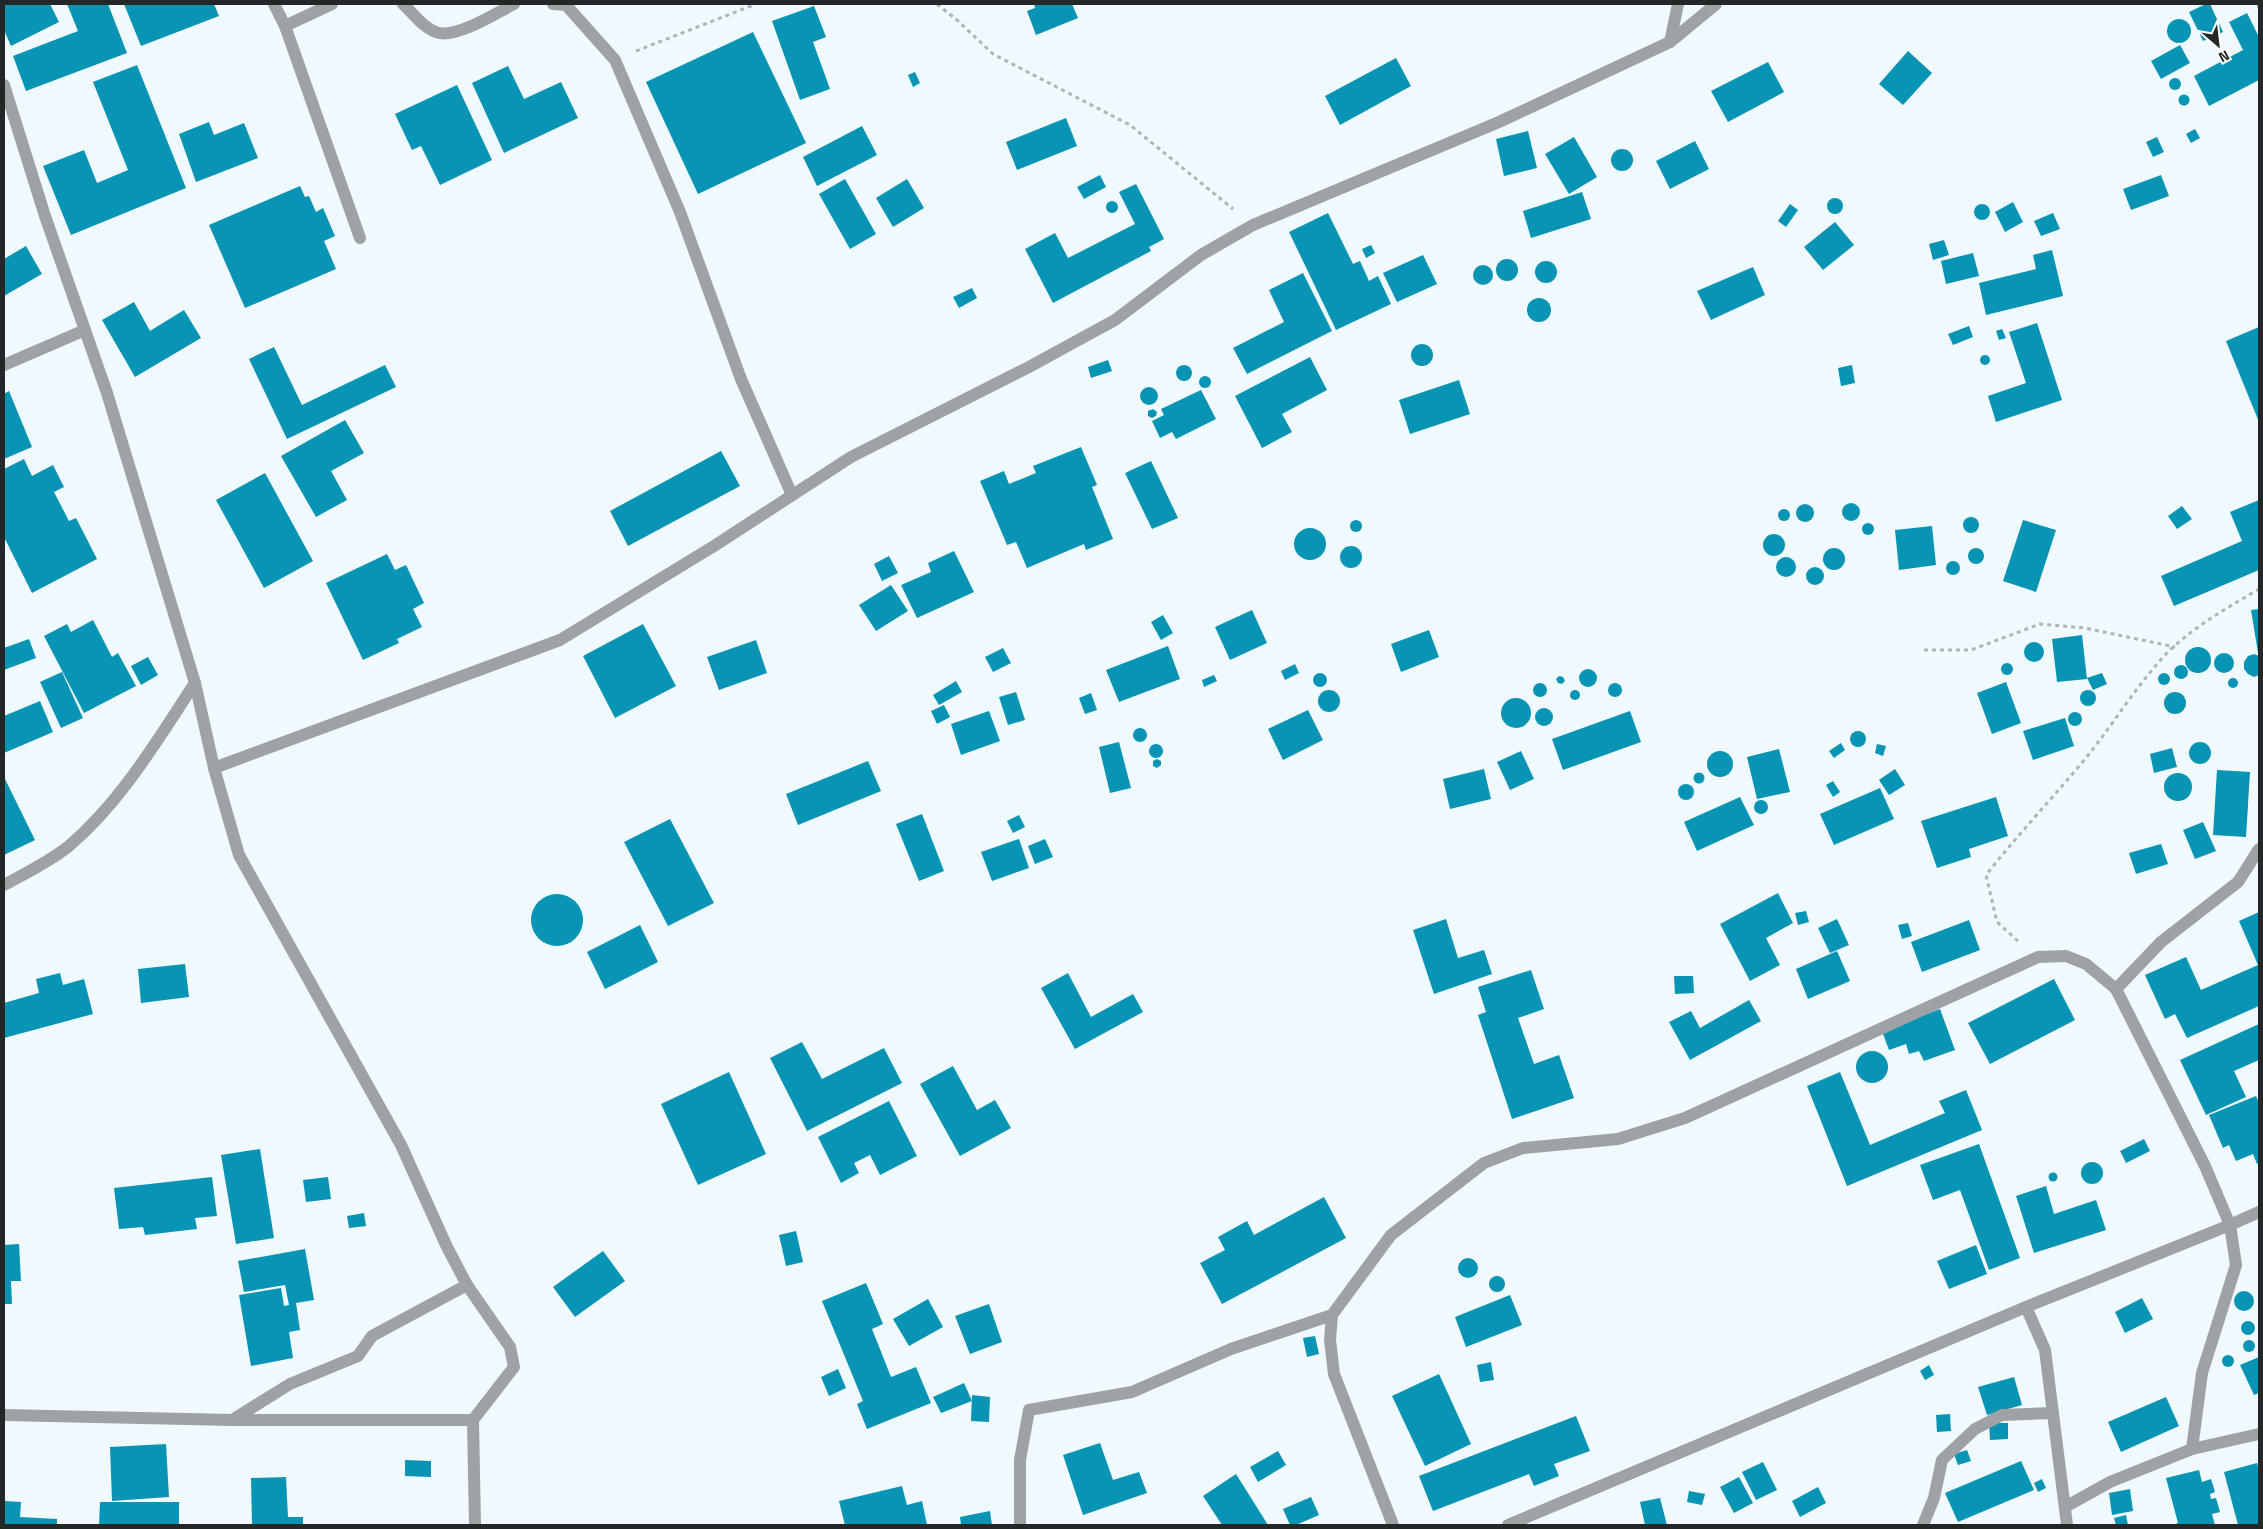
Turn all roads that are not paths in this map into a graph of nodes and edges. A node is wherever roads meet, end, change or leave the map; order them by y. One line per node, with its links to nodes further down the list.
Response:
1 (274, 4): 8 (street)
2 (332, 4): 8 (street)
3 (403, 4): 4 (street)
4 (514, 4)
5 (553, 4): 14 (street)
6 (1678, 4): 9 (street)
7 (1716, 4): 9 (street)
8 (285, 26): 11 (street)
9 (1670, 42): 14 (street)
10 (4, 85): 12 (street)
11 (360, 238)
12 (85, 330): 13 (street); 15 (street)
13 (4, 365)
14 (792, 495): 16 (street)
15 (195, 683): 16 (street); 18 (street)
16 (214, 768): 22 (street)
17 (2259, 849): 19 (street)
18 (4, 885)
19 (2116, 989): 21 (street); 24 (street)
20 (2259, 1212): 21 (street)
21 (2230, 1225): 23 (street); 30 (street)
22 (467, 1285): 27 (street); 28 (street)
23 (2026, 1307): 25 (street); 35 (street)
24 (1332, 1315): 33 (street); 34 (street)
25 (2053, 1413): 31 (street); 36 (street)
26 (4, 1415): 27 (street)
27 (232, 1420): 28 (street)
28 (473, 1420): 32 (street)
29 (2259, 1434): 30 (street)
30 (2192, 1449): 31 (street)
31 (2065, 1507): 37 (street)
32 (474, 1525)
33 (1020, 1525)
34 (1393, 1525)
35 (1508, 1525)
36 (1923, 1525)
37 (2067, 1525)

